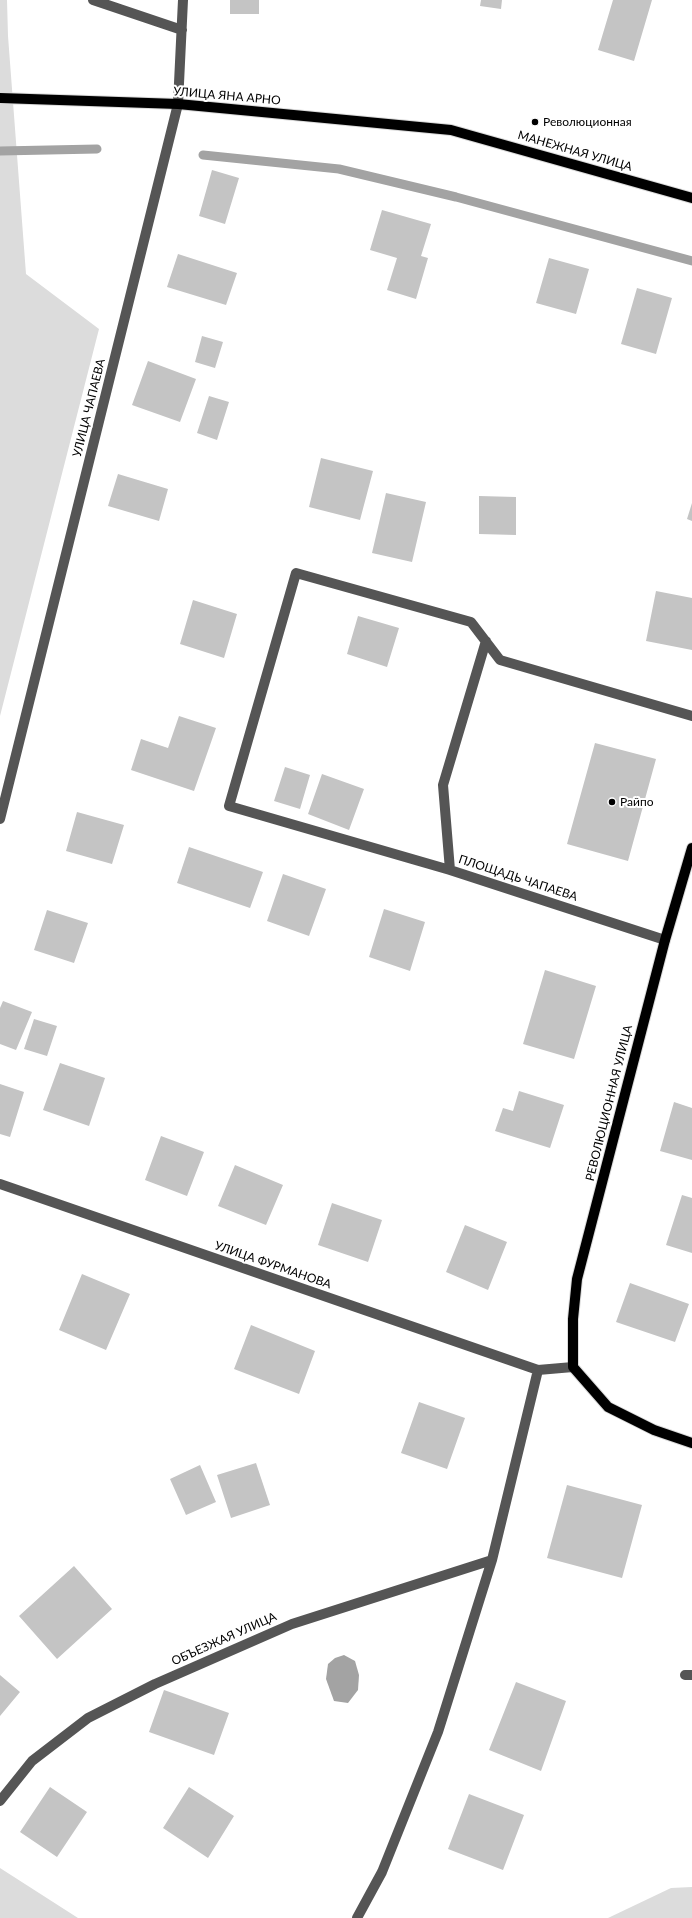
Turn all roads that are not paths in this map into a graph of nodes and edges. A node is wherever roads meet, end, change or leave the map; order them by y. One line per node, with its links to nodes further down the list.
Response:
1 (93, 0): 3 (street)
2 (183, 0): 3 (street, УЛИЦА ЧАПАЕВА)
3 (182, 30): 5 (street, УЛИЦА ЧАПАЕВА)
4 (4, 99): 5 (main road, УЛИЦА ЯНА АРНО)
5 (178, 104): 6 (main road, УЛИЦА ЯНА АРНО); 10 (street, УЛИЦА ЧАПАЕВА)
6 (451, 130): 7 (main road, МАНЕЖНАЯ УЛИЦА)
7 (692, 198)
8 (486, 641): 9 (street); 12 (street, ПЛОЩАДЬ ЧАПАЕВА); 12 (street)
9 (692, 716)
10 (0, 819)
11 (692, 848): 13 (main road, РЕВОЛЮЦИОННАЯ УЛИЦА)
12 (450, 870): 13 (street, ПЛОЩАДЬ ЧАПАЕВА)
13 (665, 940): 15 (main road, РЕВОЛЮЦИОННАЯ УЛИЦА)
14 (0, 1184): 16 (street, УЛИЦА ФУРМАНОВА)
15 (573, 1367): 16 (street); 17 (main road)
16 (538, 1370): 18 (street)
17 (692, 1443)
18 (492, 1560): 19 (street, ОБЪЕЗЖАЯ УЛИЦА); 20 (street)
19 (0, 1801)
20 (357, 1918)

